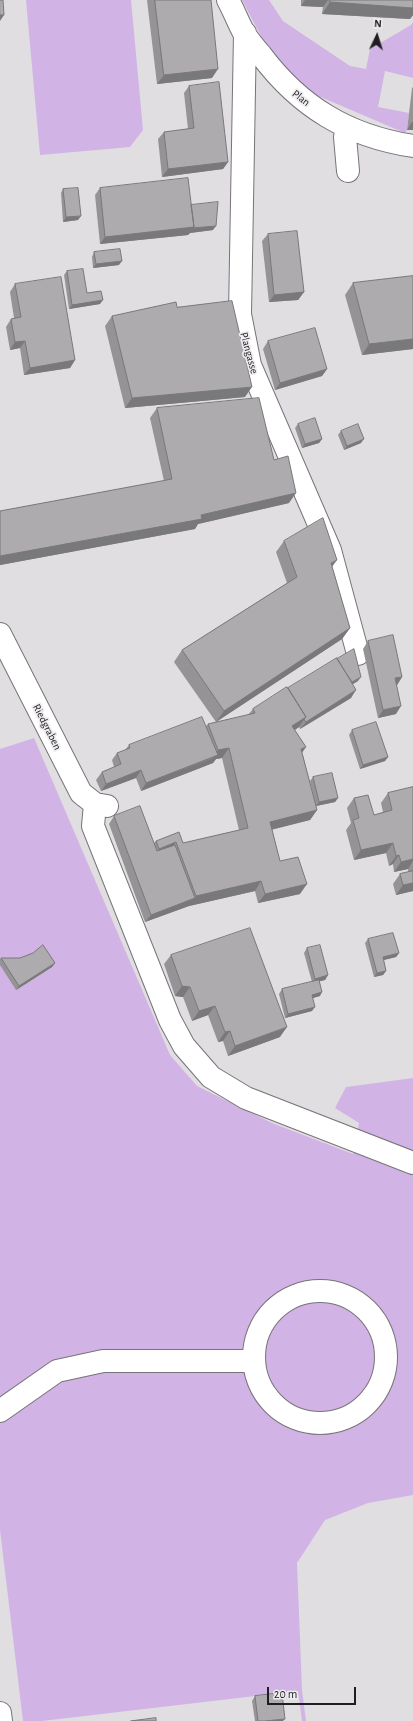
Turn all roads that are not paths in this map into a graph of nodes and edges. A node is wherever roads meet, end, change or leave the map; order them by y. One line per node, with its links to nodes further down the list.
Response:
1 (228, 0): 2 (street, Plan)
2 (244, 33): 3 (street, Plan); 7 (street, Plangasse)
3 (348, 127): 4 (street, Plan); 5 (street)
4 (413, 146)
5 (348, 171)
6 (0, 634): 8 (street, Riedgraben)
7 (358, 654)
8 (413, 1163)
9 (253, 1361): 9 (street); 10 (street)
10 (0, 1410)
11 (0, 1713): 12 (street)
12 (1, 1721)

